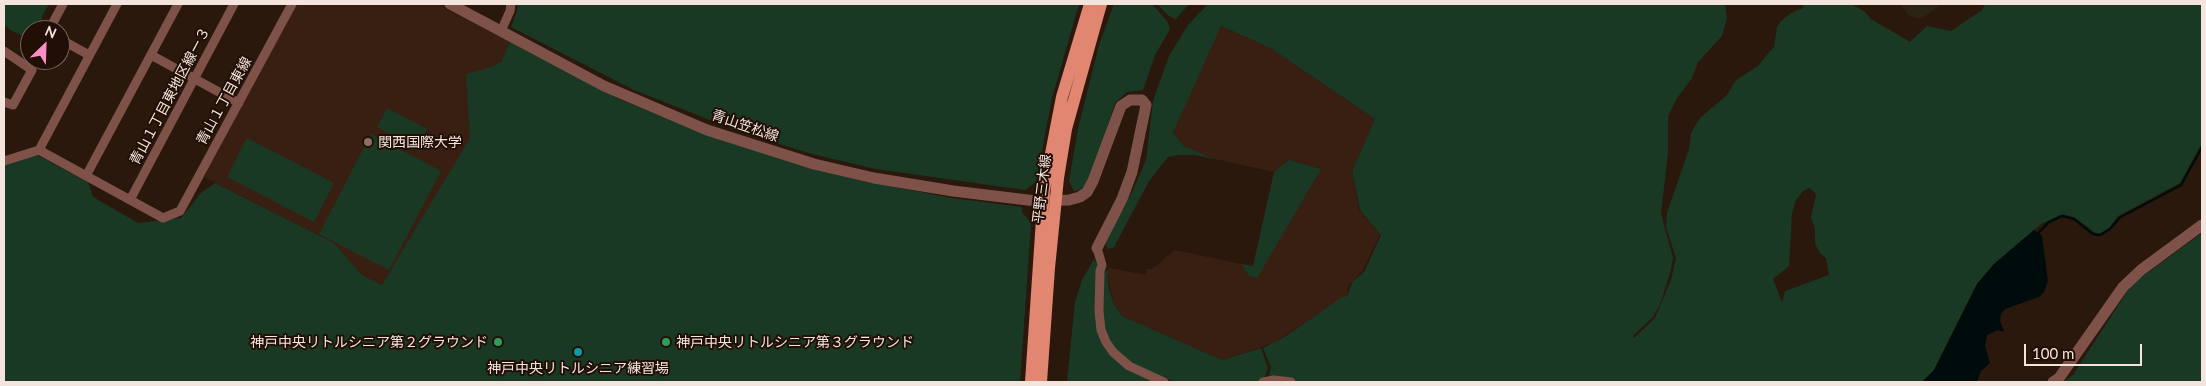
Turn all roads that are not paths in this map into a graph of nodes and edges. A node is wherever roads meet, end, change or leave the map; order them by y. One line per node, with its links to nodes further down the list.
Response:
1 (63, 4): 10 (street)
2 (117, 4): 15 (street)
3 (178, 4): 14 (street)
4 (234, 4): 16 (street, 青山１丁目東地区線ー３)
5 (292, 4): 18 (street, 青山１丁目東線)
6 (450, 4): 11 (street, 青山笠松線)
7 (511, 4): 11 (street)
8 (1090, 4): 23 (main road, 平野三木線)
9 (1101, 4): 23 (main road, 平野三木線)
10 (54, 20)
11 (501, 31): 23 (street, 青山笠松線)
12 (70, 45): 15 (street)
13 (4, 51): 17 (street)
14 (151, 55): 16 (street); 21 (street)
15 (89, 56): 19 (street)
16 (194, 79): 18 (street); 22 (street, 青山１丁目東地区線ー３)
17 (4, 102)
18 (238, 103): 22 (street, 青山１丁目東線)
19 (39, 150): 20 (street); 21 (street)
20 (4, 161)
21 (86, 176): 22 (street)
22 (130, 200)
23 (1049, 201): 25 (street, 青山笠松線); 26 (main road, 平野三木線); 27 (main road, 平野三木線)
24 (2202, 225): 31 (street)
25 (1097, 248): 28 (street)
26 (1031, 382)
27 (1041, 382)
28 (1164, 382)
29 (1263, 382): 30 (street)
30 (1290, 382)
31 (2053, 382)

